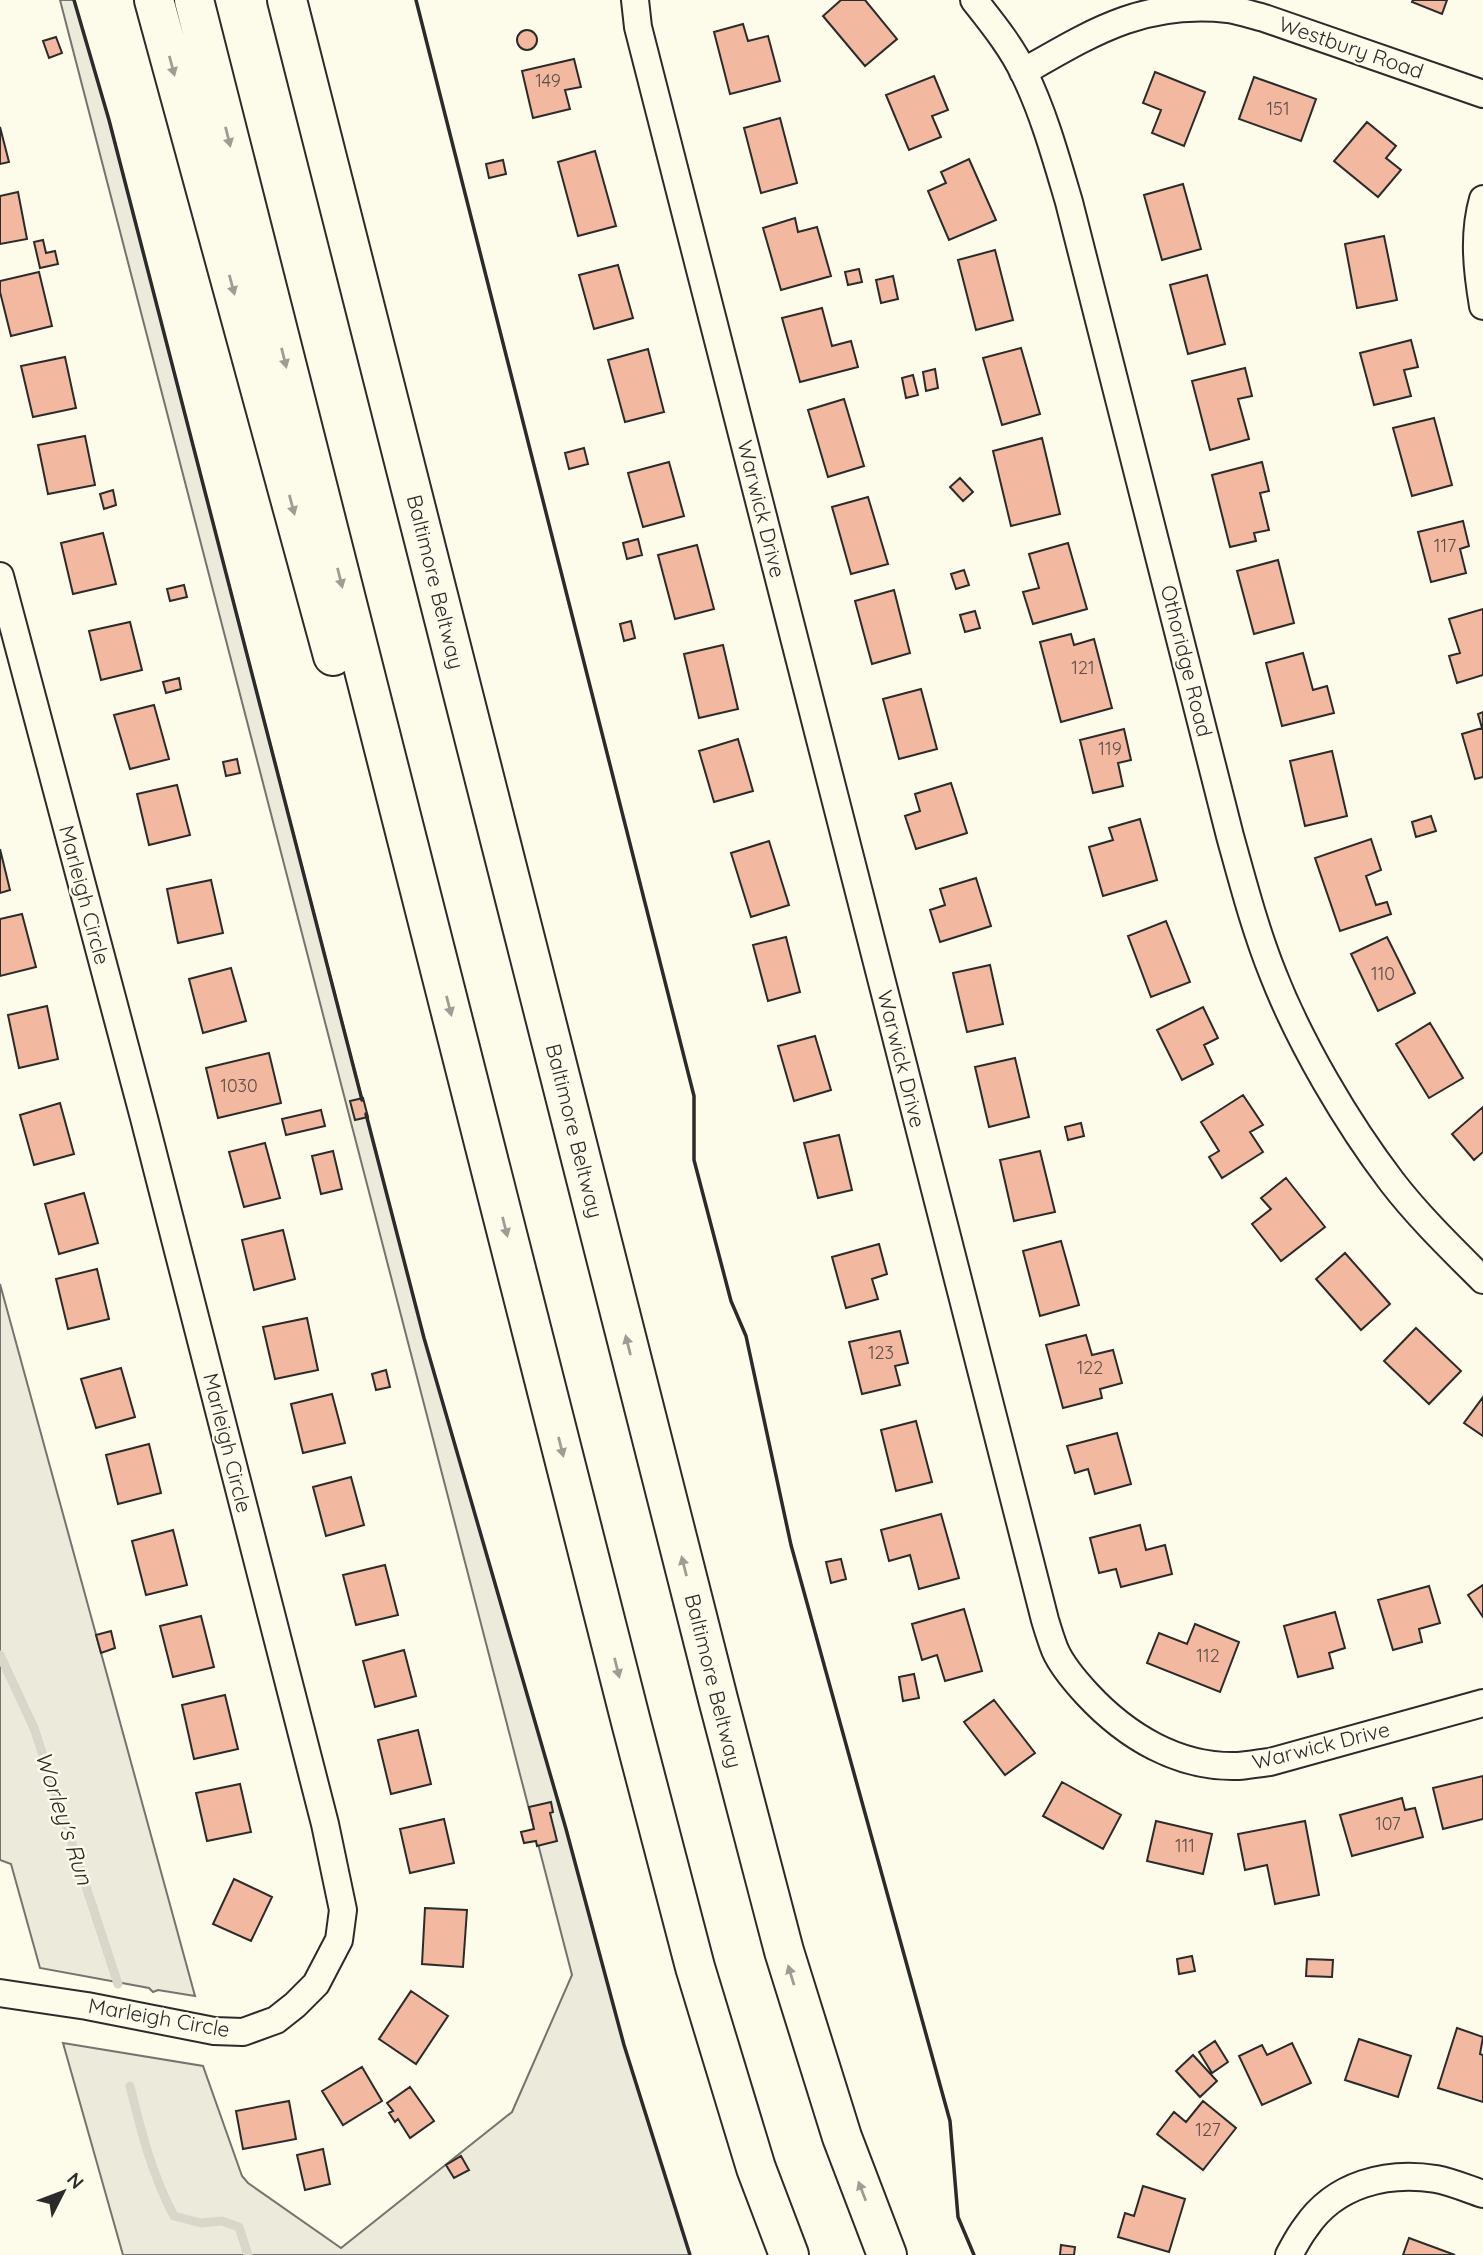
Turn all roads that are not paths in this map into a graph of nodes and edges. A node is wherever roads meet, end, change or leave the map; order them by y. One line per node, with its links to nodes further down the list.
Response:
1 (154, 0): 13 (highway, one-way to 13)
2 (194, 0): 13 (highway, one-way to 13)
3 (287, 0): 7 (highway, Baltimore Beltway)
4 (295, 0): 7 (highway)
5 (635, 0): 15 (street, Warwick Drive)
6 (974, 0): 8 (street, Othoridge Road)
7 (304, 66): 19 (highway, Baltimore Beltway, one-way to 7)
8 (1023, 72): 9 (street, Westbury Road); 14 (street, Othoridge Road)
9 (1483, 94)
10 (1483, 199): 11 (street)
11 (1483, 306)
12 (0, 576): 16 (street, Marleigh Circle)
13 (432, 940): 18 (highway, one-way to 18)
14 (1483, 1280)
15 (1483, 1703)
16 (0, 1993)
17 (1483, 2194): 20 (street)
18 (789, 2255)
19 (887, 2255)
20 (1289, 2255)

